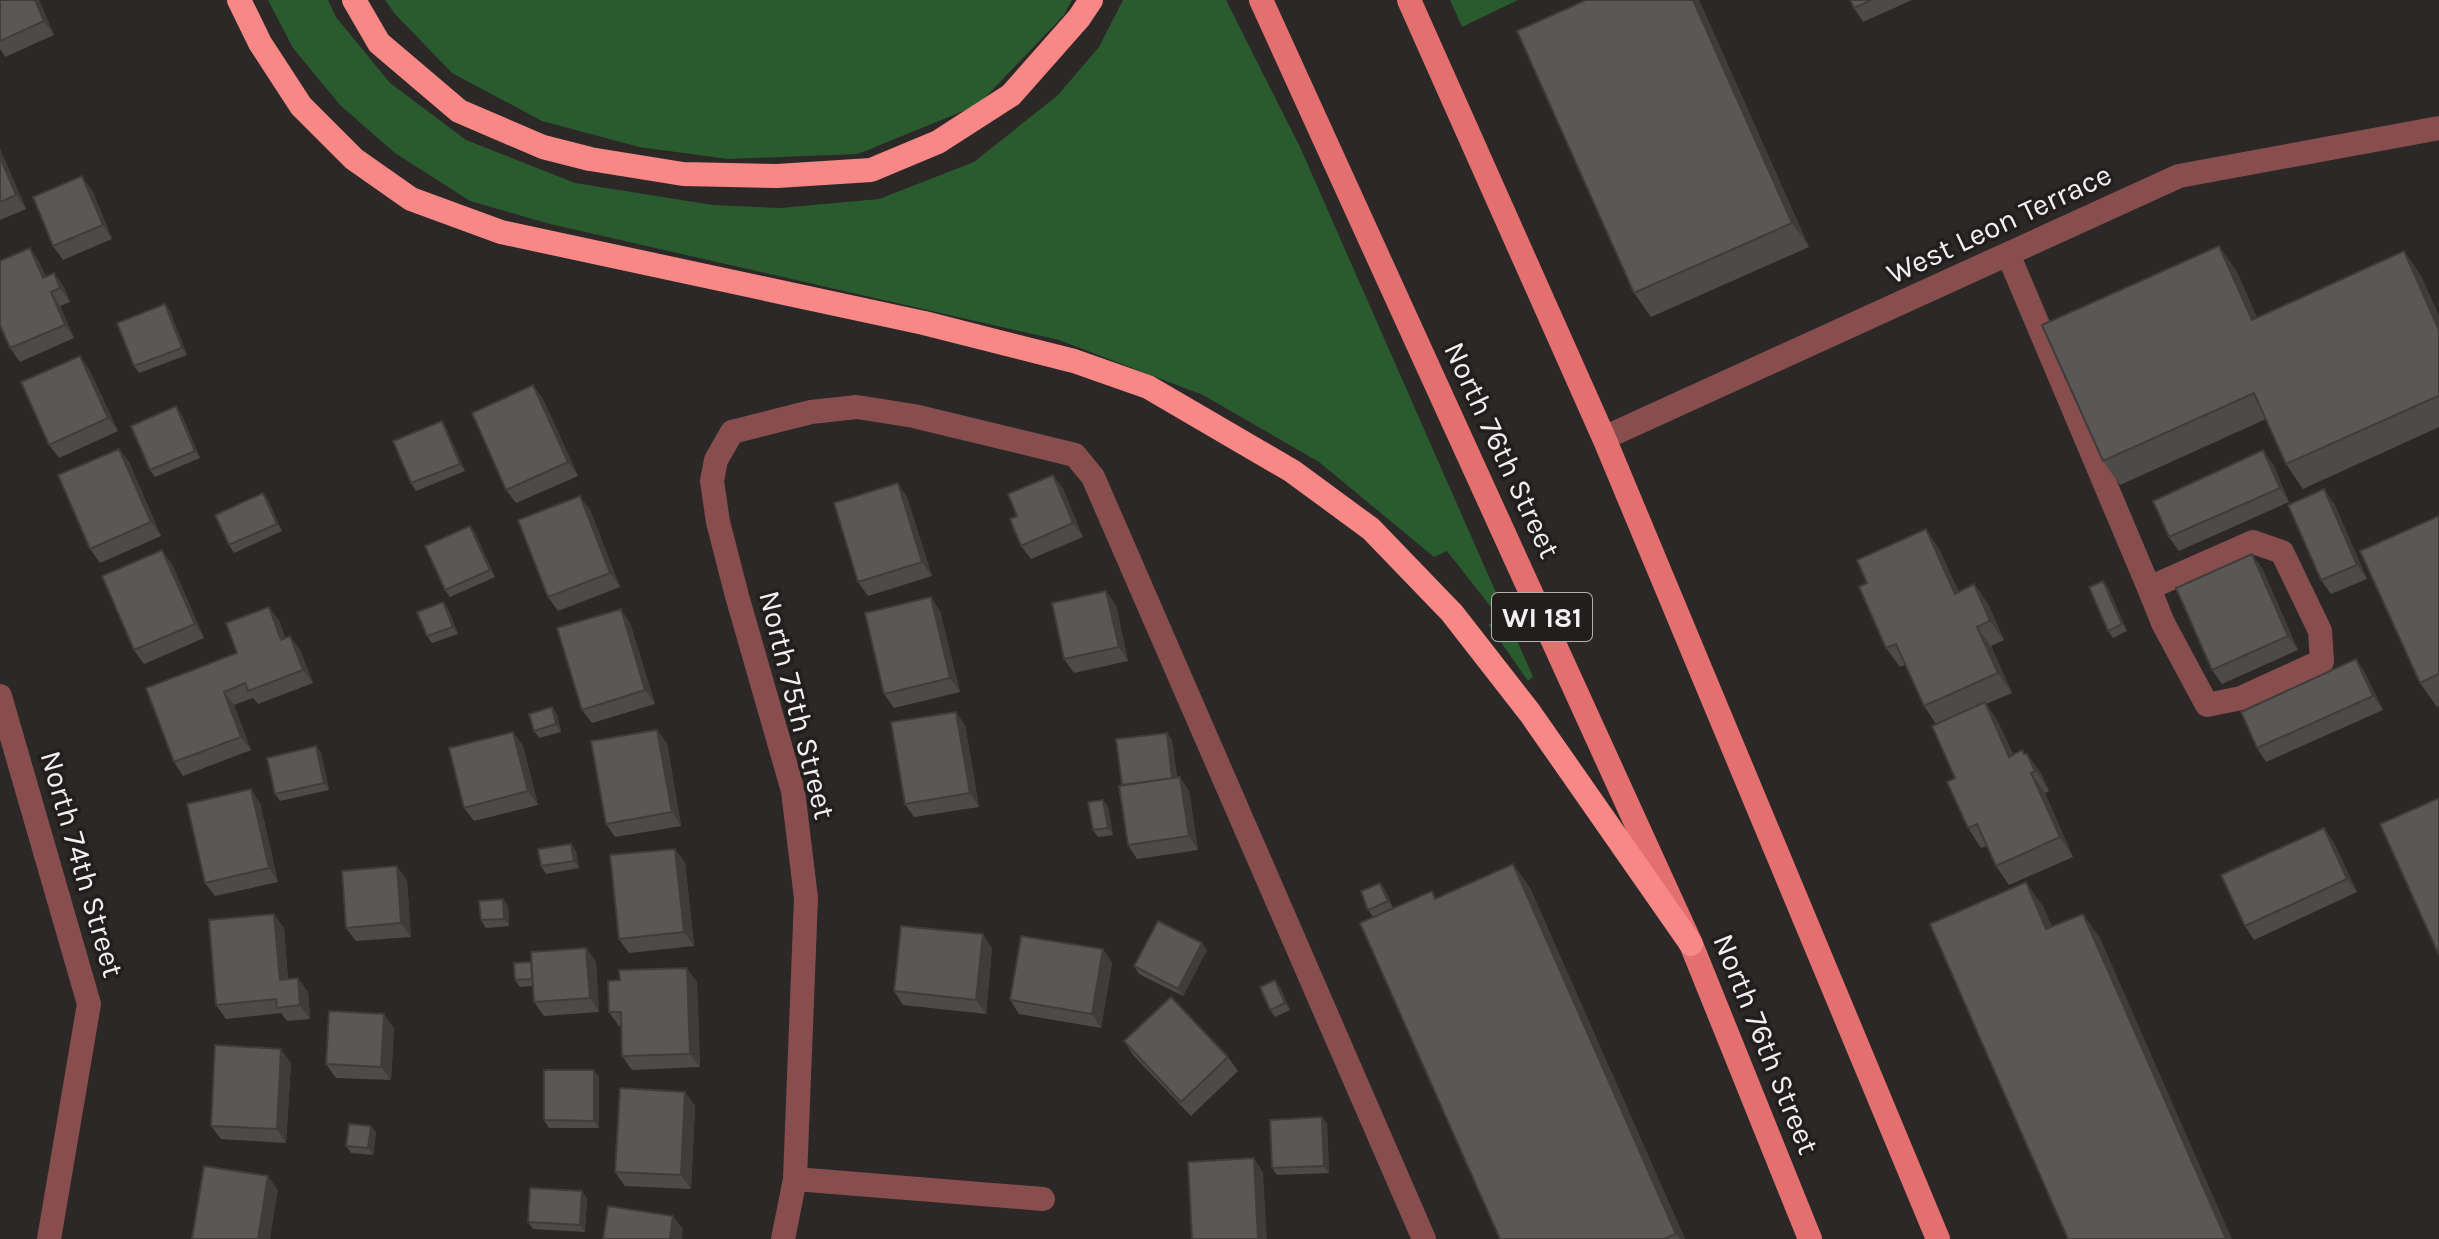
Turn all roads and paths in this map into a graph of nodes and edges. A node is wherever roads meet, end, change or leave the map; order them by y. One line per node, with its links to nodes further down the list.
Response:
1 (239, 0): 11 (highway)
2 (354, 0): 3 (highway)
3 (1091, 0)
4 (1261, 0): 11 (main road, North 76th Street / WI 181)
5 (1409, 0): 8 (main road)
6 (2439, 128): 7 (street, West Leon Terrace)
7 (2008, 254): 8 (street, West Leon Terrace); 9 (street)
8 (1604, 438): 18 (main road)
9 (2149, 588): 9 (street)
10 (0, 696): 14 (street, North 74th Street)
11 (1691, 944): 17 (main road, North 76th Street / WI 181)
12 (795, 1179): 13 (street); 15 (street, North 75th Street); 16 (street, North 75th Street)
13 (1043, 1199)
14 (49, 1239)
15 (783, 1239)
16 (1424, 1239)
17 (1810, 1239)
18 (1938, 1239)

